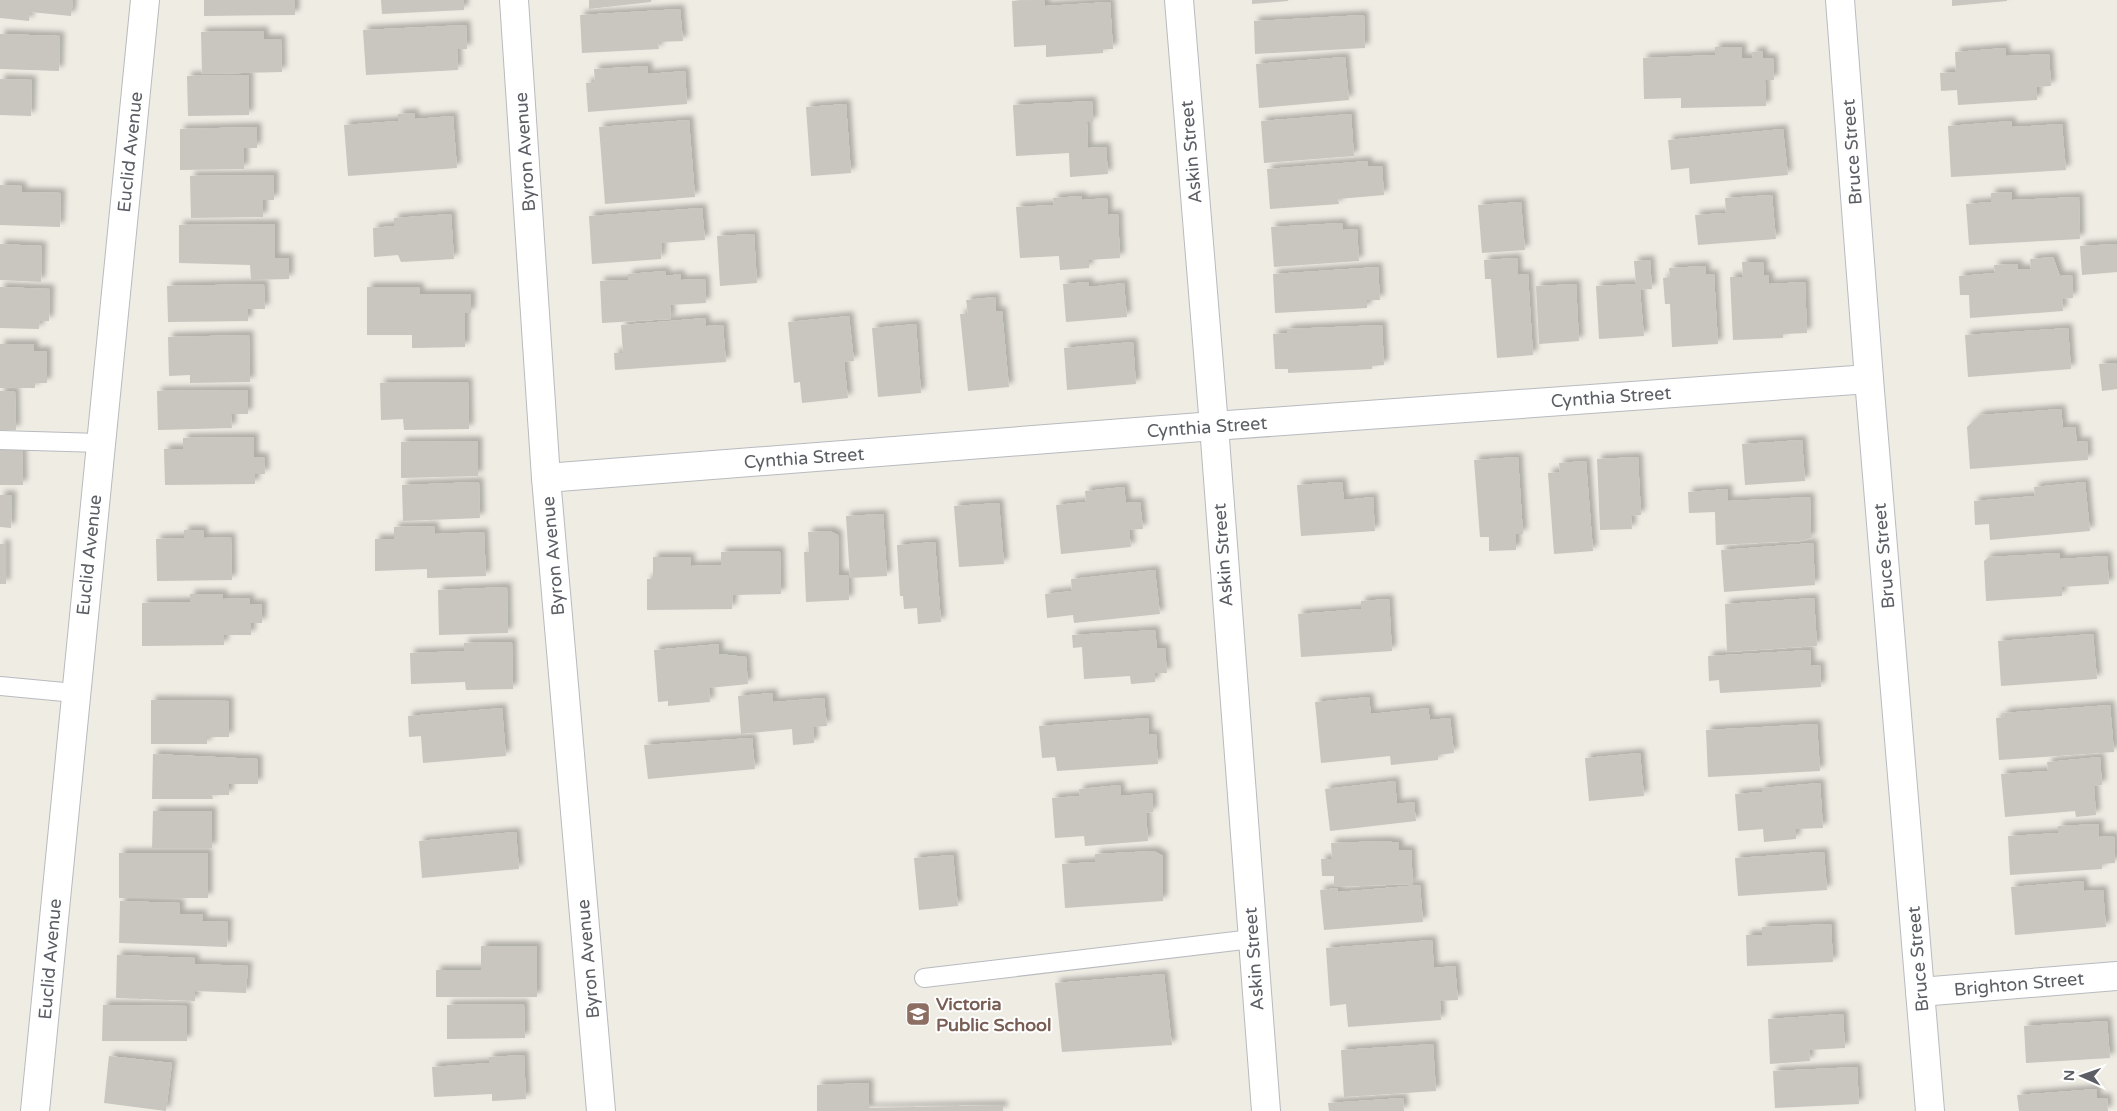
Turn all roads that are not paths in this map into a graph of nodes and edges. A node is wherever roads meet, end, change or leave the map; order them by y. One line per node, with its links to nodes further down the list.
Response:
1 (145, 0): 8 (street, Euclid Avenue)
2 (514, 0): 9 (street, Byron Avenue)
3 (1179, 0): 6 (street, Askin Street)
4 (1840, 0): 5 (street, Bruce Street)
5 (1869, 379): 6 (street, Cynthia Street); 15 (street, Bruce Street)
6 (1214, 426): 9 (street, Cynthia Street); 12 (street, Askin Street)
7 (0, 440): 8 (lane)
8 (100, 443): 11 (street, Euclid Avenue)
9 (546, 478): 17 (street, Byron Avenue)
10 (0, 686): 11 (lane)
11 (75, 693): 16 (street, Euclid Avenue)
12 (1252, 939): 14 (lane); 18 (street, Askin Street)
13 (2117, 976): 15 (street, Brighton Street)
14 (924, 978)
15 (1920, 992): 19 (street, Bruce Street)
16 (36, 1111)
17 (601, 1111)
18 (1266, 1111)
19 (1930, 1111)

